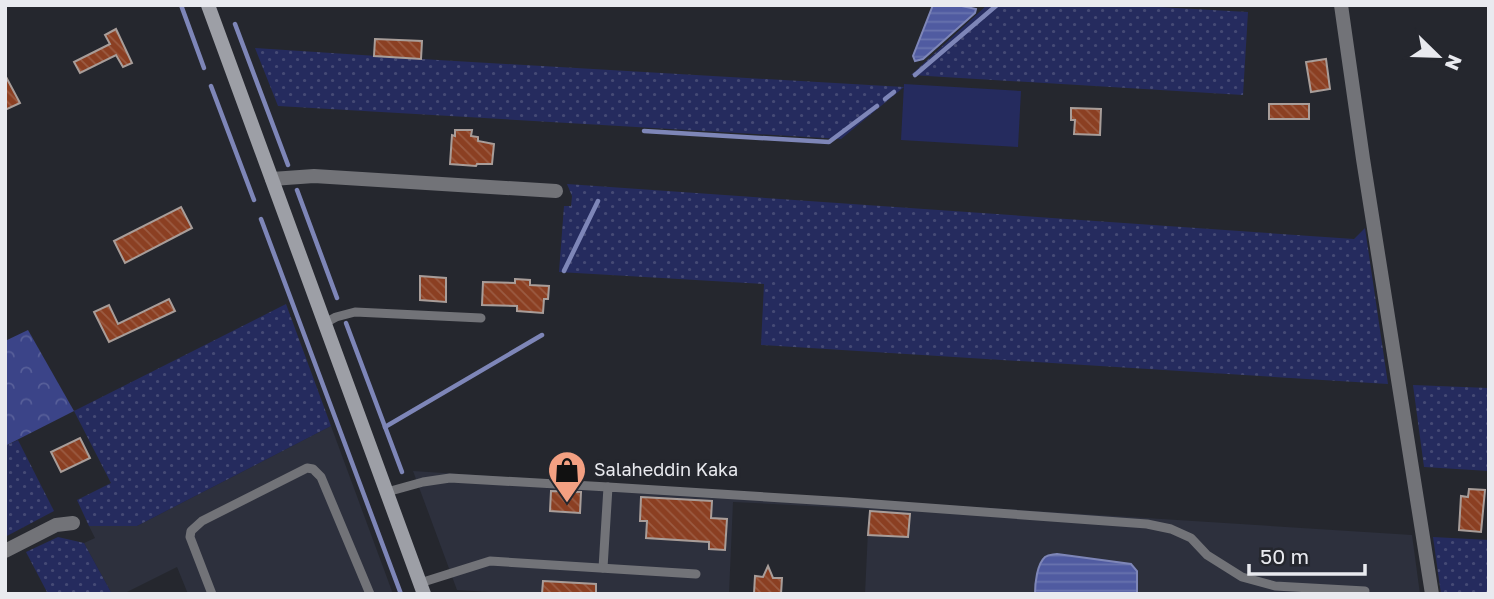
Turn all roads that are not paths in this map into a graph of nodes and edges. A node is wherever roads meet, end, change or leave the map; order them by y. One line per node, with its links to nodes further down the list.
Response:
1 (208, 5): 3 (street)
2 (1341, 5): 17 (street)
3 (272, 179): 4 (street); 6 (street)
4 (556, 191)
5 (481, 318): 6 (lane)
6 (325, 323): 8 (street)
7 (608, 487): 8 (lane); 11 (lane); 14 (lane)
8 (387, 492): 13 (street)
9 (73, 523): 10 (street)
10 (5, 551)
11 (603, 568): 12 (lane); 13 (lane)
12 (696, 574)
13 (422, 588)
14 (1365, 591)
15 (212, 594): 16 (lane)
16 (370, 594)
17 (1432, 594)

